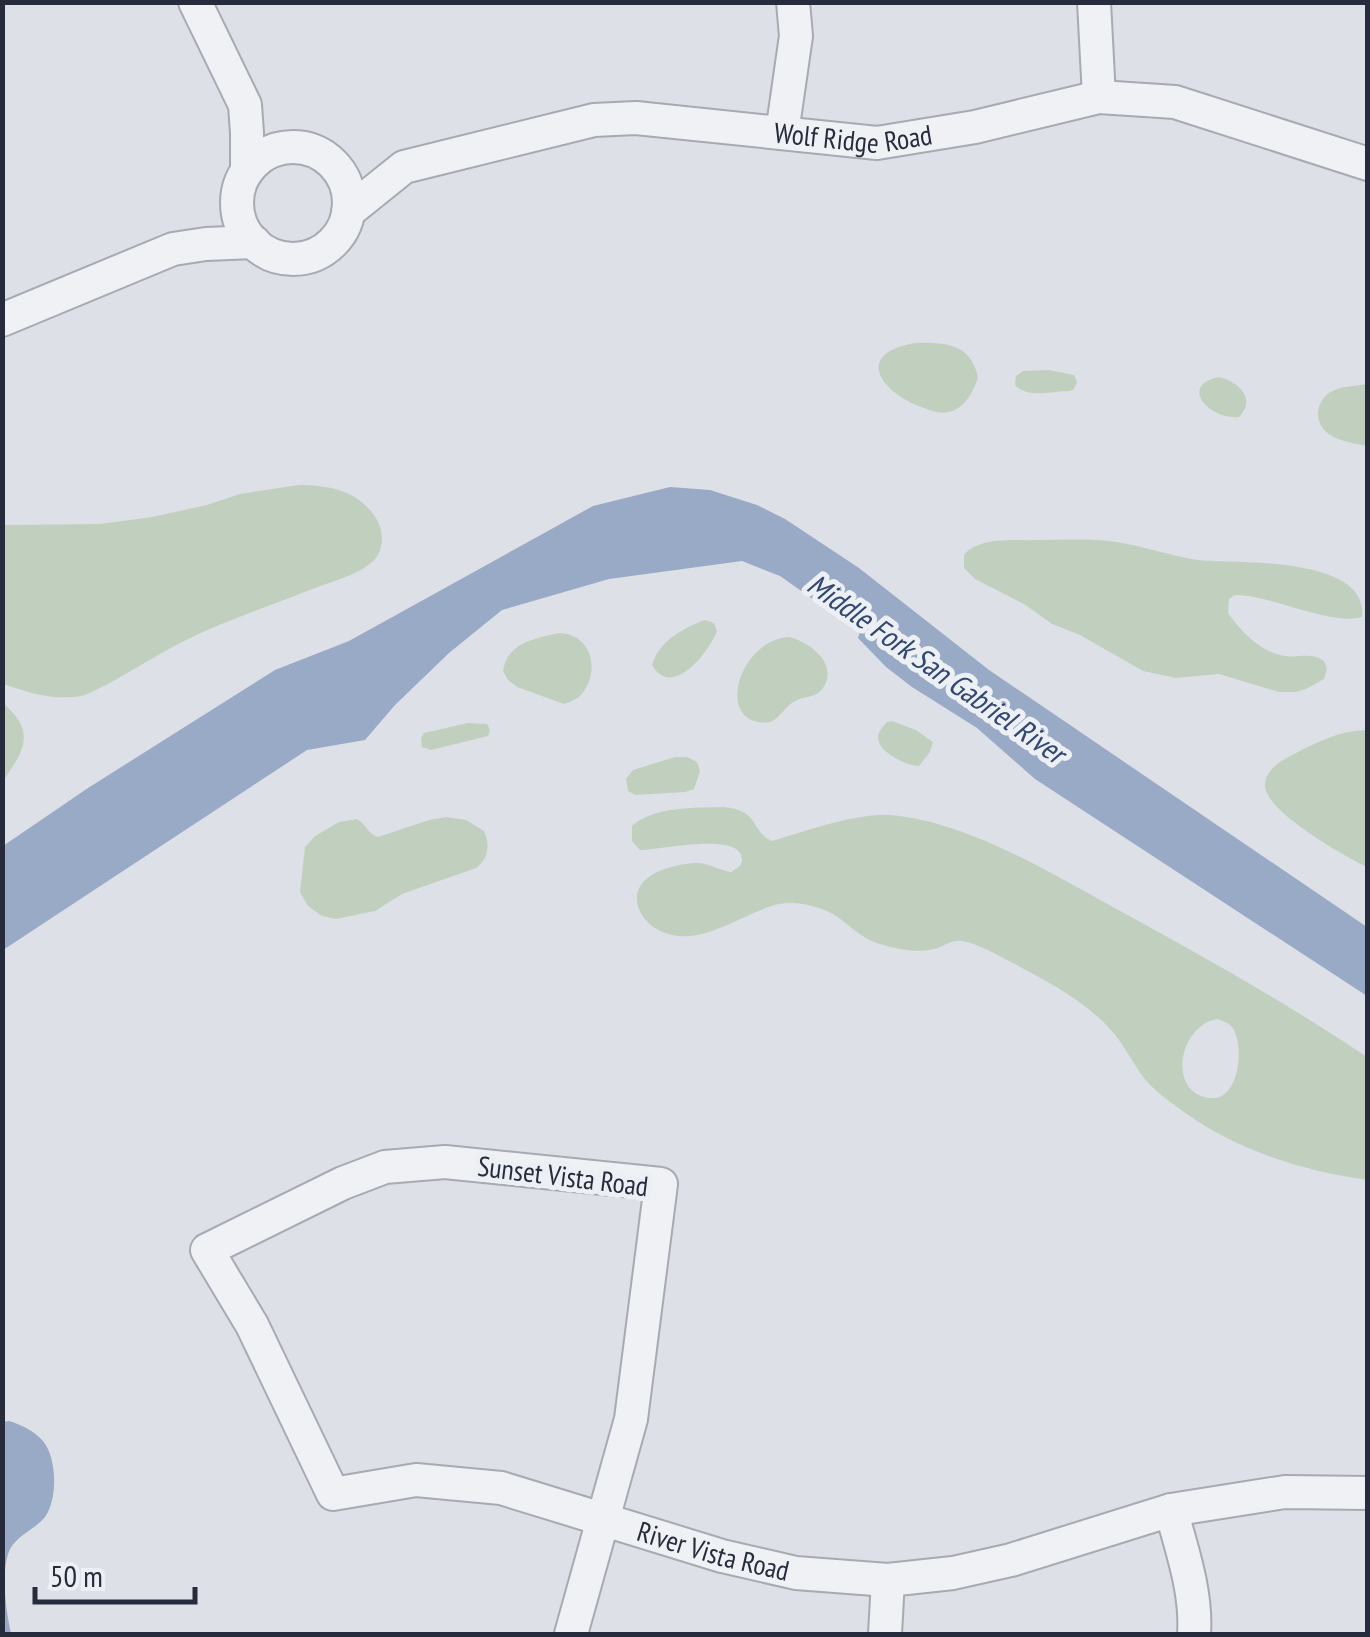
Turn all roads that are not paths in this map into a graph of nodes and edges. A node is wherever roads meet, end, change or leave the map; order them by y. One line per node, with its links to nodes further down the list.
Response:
1 (195, 2): 5 (street)
2 (793, 2): 6 (street)
3 (1094, 2): 4 (street)
4 (1100, 96): 6 (street, Wolf Ridge Road); 9 (street, Wolf Ridge Road)
5 (245, 106): 7 (street); 11 (street)
6 (782, 133): 10 (street, Wolf Ridge Road)
7 (288, 147): 8 (street); 11 (street)
8 (330, 161): 10 (street); 12 (street)
9 (1368, 164)
10 (404, 168): 12 (street, Wolf Ridge Road)
11 (242, 182): 13 (street); 14 (street)
12 (348, 212): 13 (street)
13 (254, 242): 14 (street)
14 (173, 249): 15 (street)
15 (2, 320)
16 (207, 1250): 19 (street, River Vista Road); 19 (street, Sunset Vista Road)
17 (1368, 1492): 18 (street, River Vista Road)
18 (1171, 1510): 20 (street, River Vista Road); 23 (street)
19 (603, 1518): 20 (street, River Vista Road); 21 (street, Sunset Vista Road)
20 (888, 1580): 22 (street)
21 (571, 1634)
22 (885, 1634)
23 (1194, 1634)

